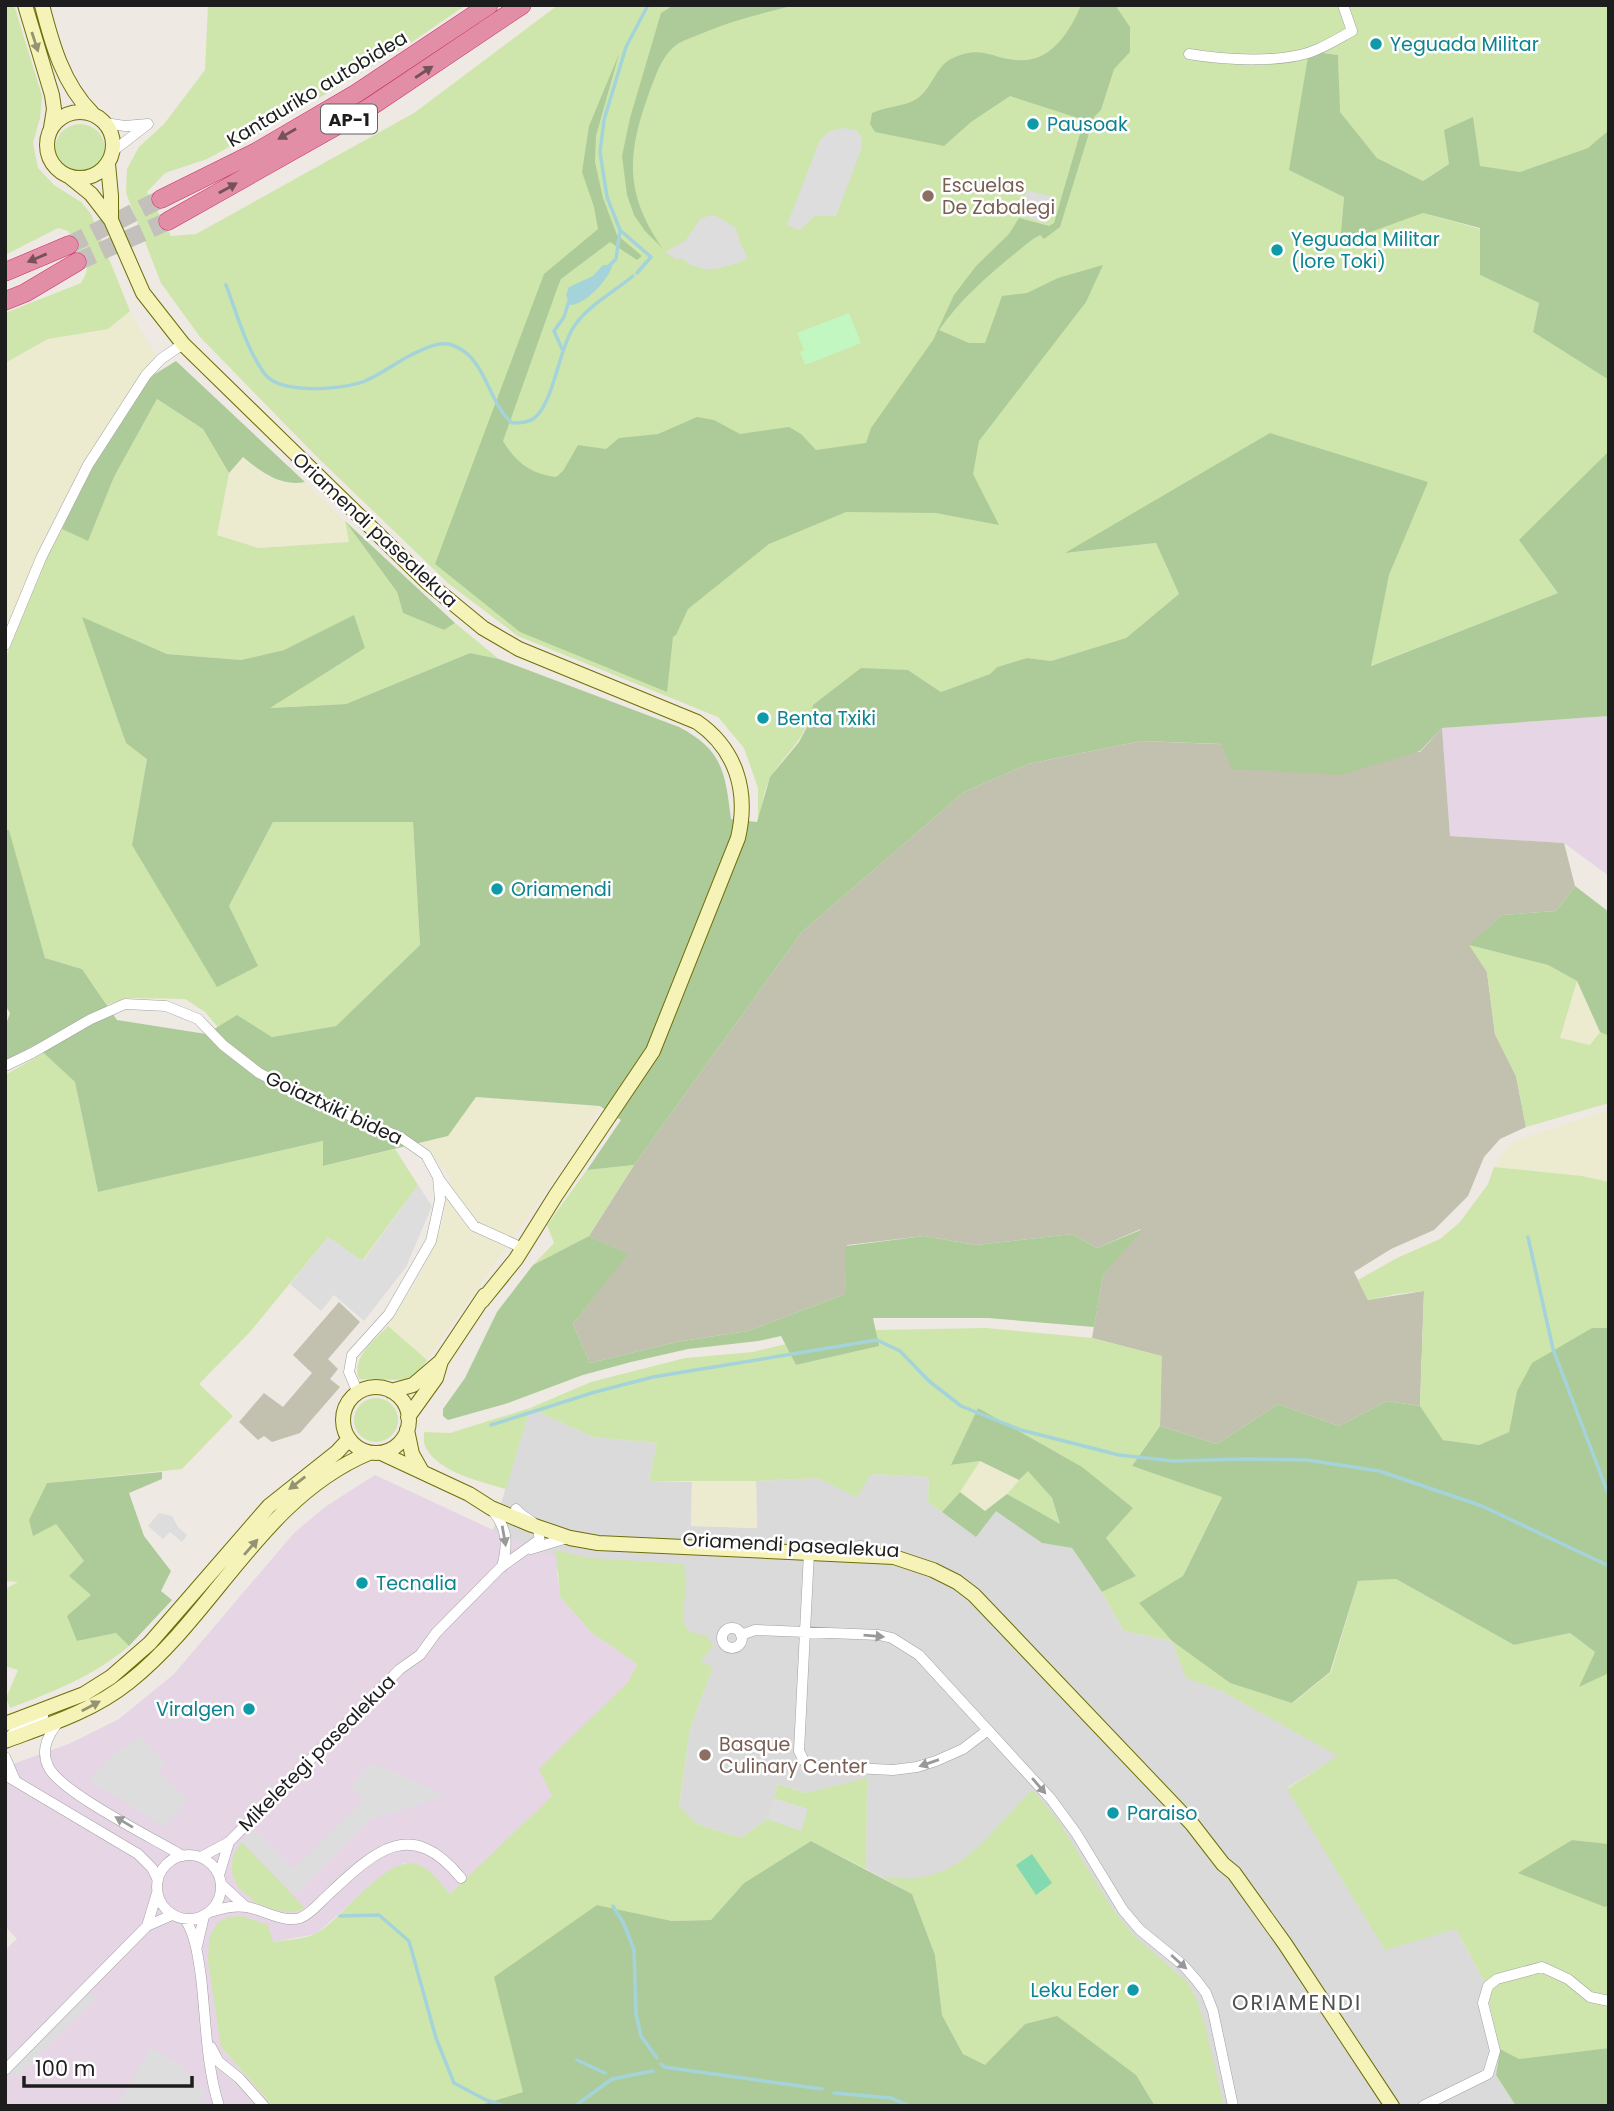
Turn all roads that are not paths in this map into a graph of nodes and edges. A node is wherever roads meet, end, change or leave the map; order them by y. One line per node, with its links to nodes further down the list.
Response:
1 (25, 5): 9 (main road, one-way to 9)
2 (42, 5): 7 (main road)
3 (489, 5): 12 (highway, Kantauriko autobidea / AP-1, one-way to 12)
4 (522, 5): 14 (highway, Kantauriko autobidea / AP-1, one-way to 4)
5 (1343, 5): 6 (street)
6 (1189, 54)
7 (92, 113): 8 (main road); 9 (main road)
8 (105, 124): 10 (main road); 10 (street)
9 (51, 128): 11 (main road)
10 (110, 158): 11 (main road); 13 (main road, Oriamendi pasealekua)
11 (70, 177): 13 (main road, Oriamendi pasealekua)
12 (160, 199)
13 (110, 220): 19 (main road, Oriamendi pasealekua)
14 (168, 221)
15 (69, 245): 16 (highway, one-way to 16)
16 (5, 272)
17 (5, 291): 18 (highway)
18 (5, 301)
19 (183, 344): 20 (street); 23 (main road, Oriamendi pasealekua)
20 (5, 646)
21 (5, 1066): 22 (street, Goiaztxiki bidea)
22 (438, 1177): 24 (street, Goiaztxiki bidea); 28 (street)
23 (556, 1195): 24 (main road, Oriamendi pasealekua); 25 (main road, Oriamendi pasealekua)
24 (516, 1245): 25 (main road, Oriamendi pasealekua)
25 (482, 1301): 26 (main road, Oriamendi pasealekua)
26 (442, 1361): 27 (main road); 29 (main road, Oriamendi pasealekua)
27 (391, 1391): 28 (main road); 29 (main road)
28 (358, 1393): 30 (main road)
29 (408, 1424): 31 (main road); 32 (main road)
30 (349, 1439): 31 (main road); 45 (main road, one-way to 45)
31 (375, 1453): 32 (main road, Oriamendi pasealekua); 46 (main road, one-way to 31)
32 (421, 1470): 33 (main road, Oriamendi pasealekua)
33 (469, 1493): 34 (main road, Oriamendi pasealekua); 35 (main road, Oriamendi pasealekua)
34 (491, 1508): 36 (main road, Oriamendi pasealekua); 42 (street, one-way to 42)
35 (516, 1509): 36 (street); 38 (main road, Oriamendi pasealekua)
36 (535, 1526): 37 (main road, Oriamendi pasealekua); 40 (street)
37 (570, 1538): 40 (street, Mikeletegi pasealekua); 41 (main road, Oriamendi pasealekua)
38 (782, 1542): 39 (main road, Oriamendi pasealekua); 41 (street)
39 (861, 1546): 41 (street); 55 (main road, Oriamendi pasealekua)
40 (527, 1550): 42 (street, Mikeletegi pasealekua)
41 (809, 1552): 43 (street); 55 (main road, Oriamendi pasealekua)
42 (501, 1567): 52 (street, Mikeletegi pasealekua)
43 (806, 1633): 44 (street); 48 (street, one-way to 48); 48 (street, one-way to 43)
44 (741, 1634)
45 (57, 1704): 47 (main road); 49 (street)
46 (60, 1720): 49 (main road); 53 (street, one-way to 46)
47 (5, 1724)
48 (988, 1730): 71 (street, one-way to 71)
49 (5, 1741)
50 (5, 1757): 51 (street)
51 (10, 1778): 57 (street)
52 (229, 1842): 54 (street, Mikeletegi pasealekua); 58 (street, Mikeletegi pasealekua)
53 (183, 1856): 54 (street); 57 (street)
54 (201, 1857): 58 (street)
55 (1234, 1873): 72 (main road, Oriamendi pasealekua)
56 (461, 1878): 60 (street)
57 (158, 1880): 59 (street)
58 (220, 1880): 60 (street); 61 (street)
59 (157, 1892): 62 (street); 64 (street)
60 (247, 1907): 61 (street)
61 (207, 1914): 63 (street); 65 (street)
62 (172, 1915): 63 (street); 64 (street)
63 (185, 1919): 65 (street)
64 (147, 1926): 68 (street)
65 (197, 1947): 67 (street)
66 (1609, 2001): 73 (street)
67 (209, 2044): 69 (street); 70 (street)
68 (5, 2070)
69 (219, 2106)
70 (264, 2106)
71 (1233, 2106)
72 (1392, 2106)
73 (1423, 2106)

